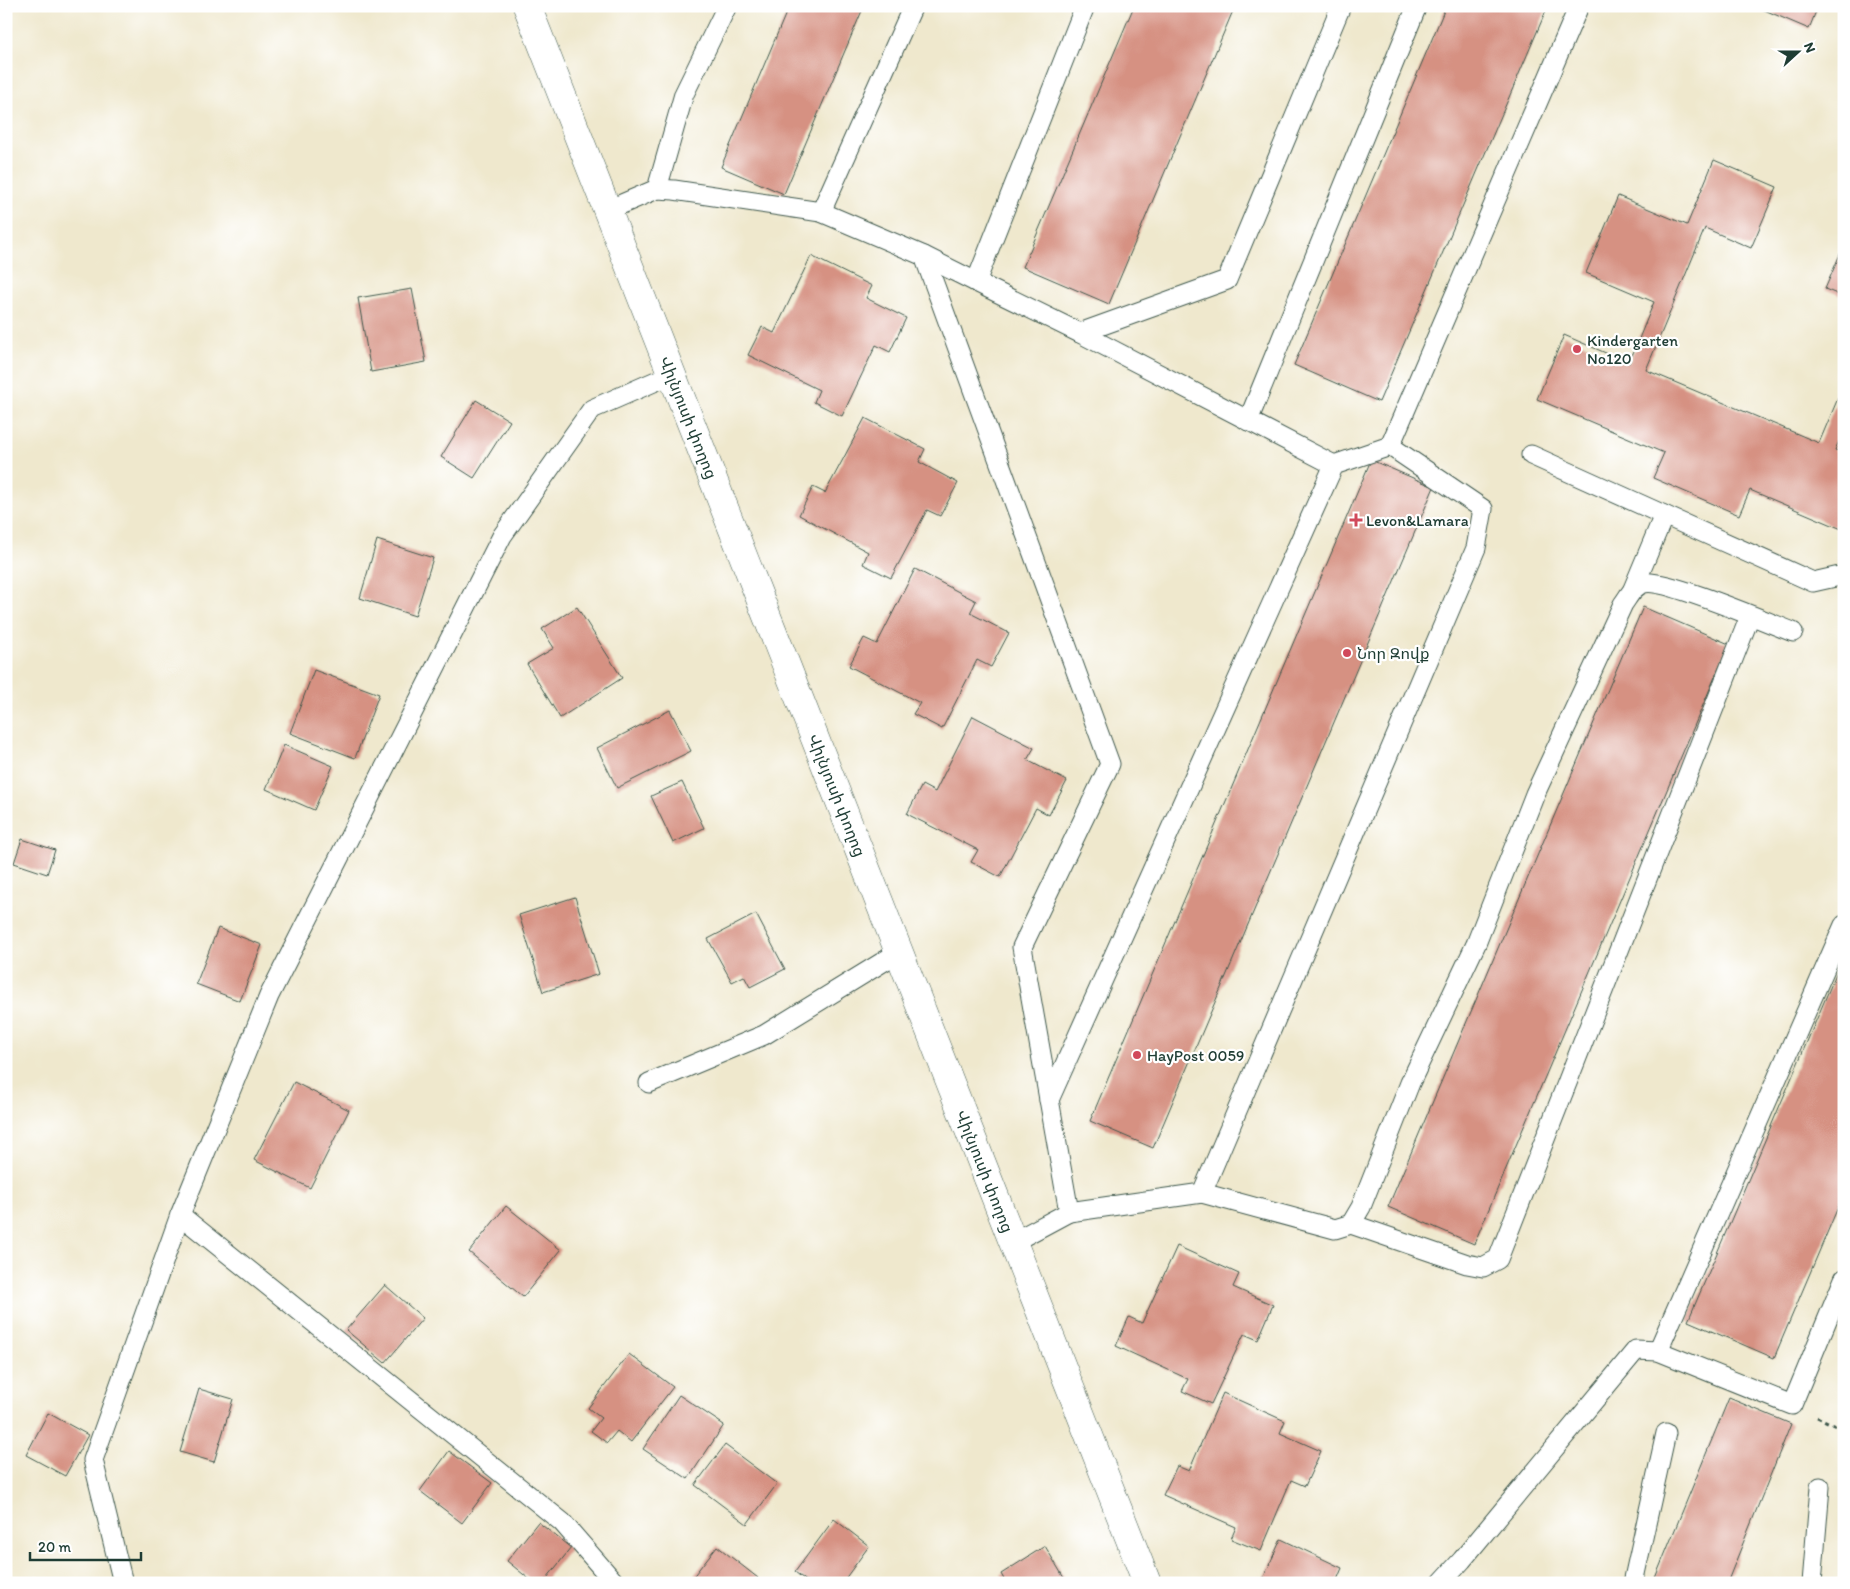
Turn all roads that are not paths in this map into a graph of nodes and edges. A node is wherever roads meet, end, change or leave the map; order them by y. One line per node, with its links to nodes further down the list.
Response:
1 (527, 6): 9 (street, Վիլնյուսի փողոց)
2 (727, 6): 8 (lane)
3 (913, 6): 10 (lane)
4 (1085, 6): 12 (lane)
5 (1341, 6): 13 (lane)
6 (1417, 6): 15 (lane)
7 (1579, 6): 16 (lane)
8 (658, 189): 9 (lane); 10 (lane)
9 (608, 210): 14 (street, Վիլնյուսի փողոց)
10 (821, 212): 11 (lane)
11 (924, 256): 12 (lane); 27 (lane)
12 (976, 282): 13 (lane)
13 (1080, 333): 15 (lane)
14 (672, 374): 25 (street, Վիլնյուսի փողոց); 30 (lane)
15 (1248, 421): 18 (lane)
16 (1390, 446): 18 (lane); 28 (lane)
17 (1531, 455): 19 (lane)
18 (1334, 465): 27 (lane)
19 (1664, 515): 20 (lane); 21 (lane)
20 (1844, 574)
21 (1633, 588): 22 (lane); 31 (lane)
22 (1750, 616): 23 (lane); 31 (lane)
23 (1793, 632)
24 (1844, 925): 34 (lane)
25 (899, 952): 26 (lane); 32 (street, Վիլնյուսի փողոց)
26 (649, 1084)
27 (1049, 1100): 29 (lane)
28 (1202, 1193): 29 (lane); 31 (lane)
29 (1069, 1212): 32 (lane)
30 (180, 1215): 37 (lane); 38 (lane)
31 (1351, 1224)
32 (1013, 1242): 39 (street, Վիլնյուսի փողոց)
33 (1844, 1279): 34 (lane)
34 (1658, 1351): 40 (lane)
35 (1666, 1432): 41 (lane)
36 (1820, 1487): 42 (lane)
37 (123, 1583)
38 (616, 1583)
39 (1147, 1583)
40 (1441, 1583)
41 (1633, 1583)
42 (1812, 1583)

